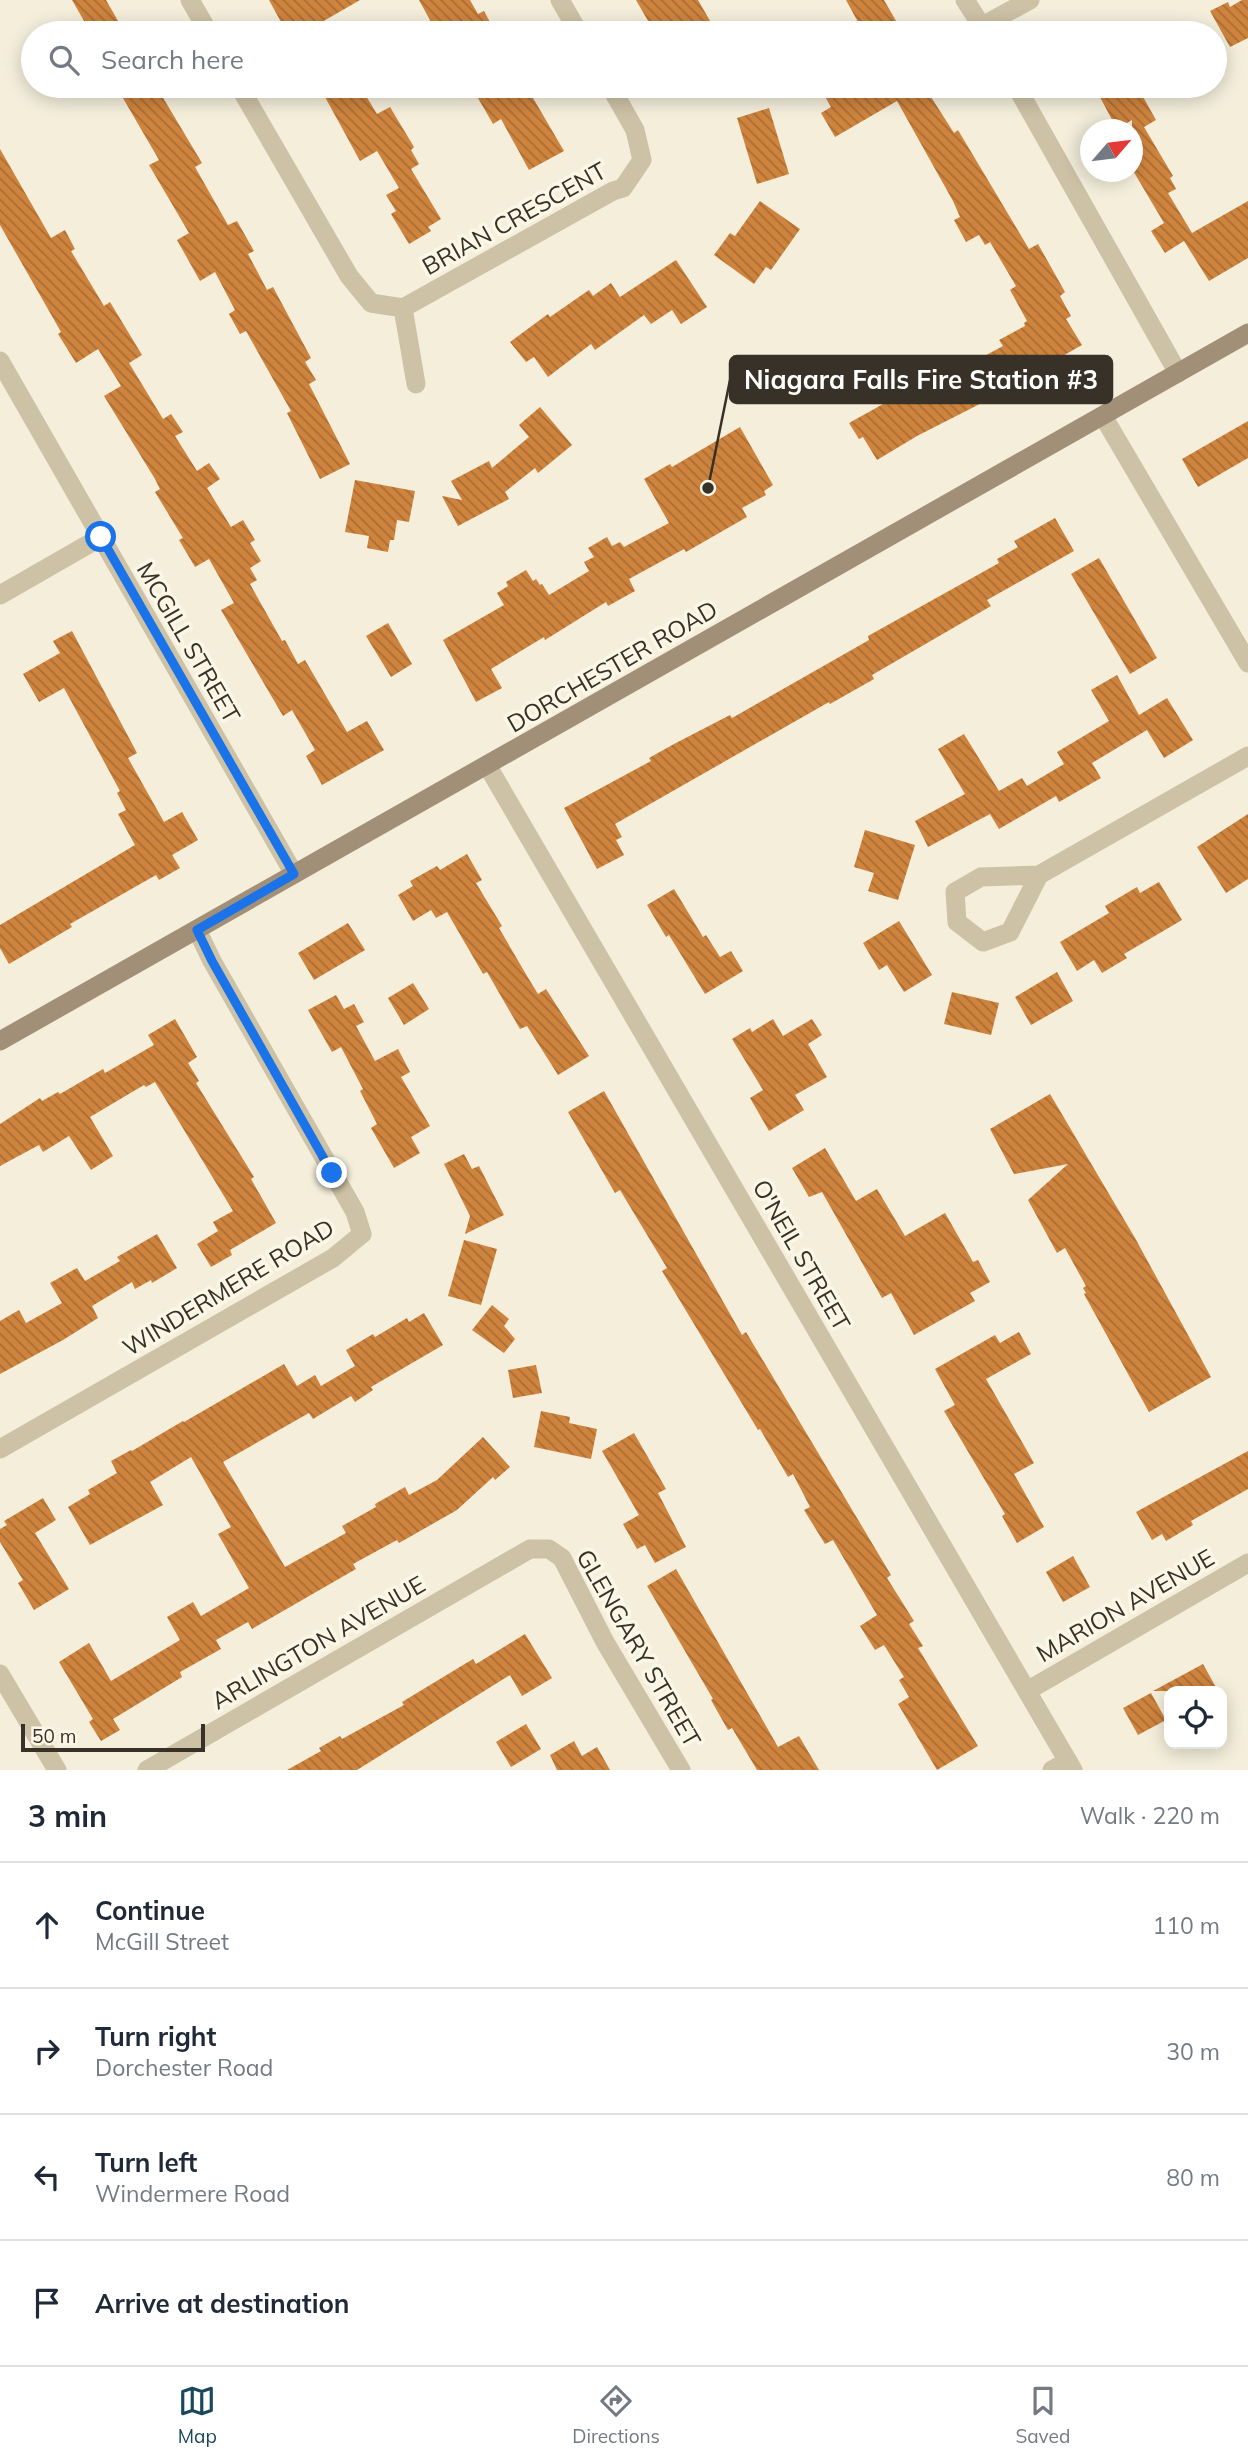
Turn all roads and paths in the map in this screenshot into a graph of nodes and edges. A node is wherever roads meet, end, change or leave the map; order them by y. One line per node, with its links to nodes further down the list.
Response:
1 (190, 0): 5 (street)
2 (560, 0): 6 (street)
3 (965, 0): 7 (street)
4 (1030, 0): 8 (street)
5 (202, 21)
6 (572, 21)
7 (978, 21)
8 (998, 21)
9 (247, 98): 12 (street)
10 (617, 98): 12 (street, BRIAN CRESCENT)
11 (1023, 98): 15 (street)
12 (403, 308): 16 (street)
13 (1248, 333): 15 (main road, DORCHESTER ROAD)
14 (0, 361): 18 (street, MCGILL STREET)
15 (1178, 373): 17 (main road, DORCHESTER ROAD)
16 (416, 384)
17 (1102, 416): 20 (street); 22 (main road, DORCHESTER ROAD)
18 (101, 537): 19 (street); 23 (street, MCGILL STREET)
19 (0, 595)
20 (1248, 663)
21 (1248, 756): 24 (street)
22 (487, 765): 23 (main road, DORCHESTER ROAD); 31 (street, O'NEIL STREET)
23 (294, 874): 25 (main road, DORCHESTER ROAD)
24 (1039, 875): 24 (street)
25 (197, 930): 26 (main road, DORCHESTER ROAD); 27 (street, WINDERMERE ROAD)
26 (0, 1041)
27 (0, 1449)
28 (514, 1556): 34 (street, ARLINGTON AVENUE); 35 (street, GLENGARY STREET)
29 (1248, 1563): 31 (street, MARION AVENUE)
30 (0, 1674): 33 (street)
31 (1027, 1691): 32 (street, O'NEIL STREET)
32 (1064, 1767)
33 (57, 1770)
34 (147, 1770)
35 (681, 1770)

